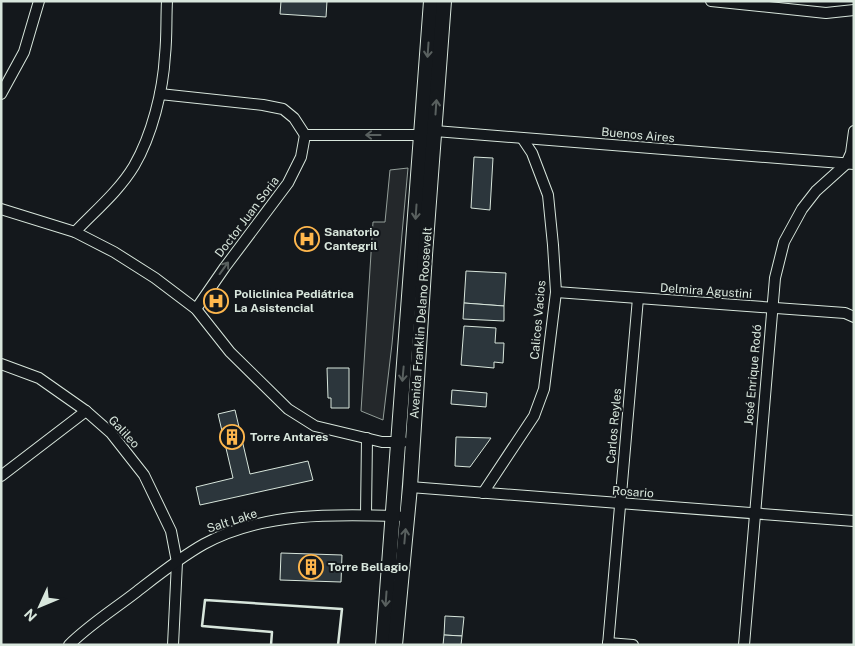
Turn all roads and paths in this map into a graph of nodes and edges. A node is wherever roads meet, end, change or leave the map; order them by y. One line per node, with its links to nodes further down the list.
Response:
1 (39, 1): 7 (street)
2 (167, 1): 8 (street)
3 (431, 1): 10 (main road, Avenida Franklin Delano Roosevelt, one-way to 10)
4 (444, 1): 10 (main road, Avenida Franklin Delano Roosevelt, one-way to 4)
5 (711, 1): 6 (street)
6 (854, 10)
7 (1, 94)
8 (160, 94): 11 (street); 15 (street)
9 (854, 131): 13 (street)
10 (428, 133): 11 (street, Buenos Aires, one-way to 11); 12 (street, Buenos Aires); 24 (main road, Avenida Franklin Delano Roosevelt); 25 (main road, Avenida Franklin Delano Roosevelt, one-way to 25)
11 (305, 135): 18 (street, Doctor Juan Soria, one-way to 11)
12 (522, 138): 13 (street, Buenos Aires); 16 (street, Calices Vacios)
13 (850, 164): 19 (street, José Enrique Rodó)
14 (1, 209): 15 (street)
15 (75, 232): 18 (street)
16 (556, 292): 17 (street, Delmira Agustini); 28 (street, Calices Vacios)
17 (638, 298): 19 (street, Delmira Agustini); 29 (street, Carlos Reyles)
18 (196, 308): 23 (street)
19 (772, 308): 20 (street, Delmira Agustini); 31 (street, José Enrique Rodó)
20 (854, 317)
21 (1, 364): 22 (street, Galileo)
22 (86, 411): 26 (street); 35 (street, Galileo)
23 (367, 438): 25 (street); 30 (street)
24 (413, 441): 25 (street); 27 (main road, Avenida Franklin Delano Roosevelt)
25 (397, 442): 32 (main road, Avenida Franklin Delano Roosevelt)
26 (1, 476)
27 (410, 487): 28 (street, Rosario); 33 (main road, Avenida Franklin Delano Roosevelt)
28 (483, 493): 29 (street, Rosario)
29 (620, 503): 31 (street, Rosario); 36 (street, Carlos Reyles)
30 (366, 514): 32 (street, Salt Lake); 35 (street, Salt Lake)
31 (755, 514): 34 (street, Rosario); 42 (street, José Enrique Rodó)
32 (392, 516): 33 (street, Salt Lake); 39 (main road, Avenida Franklin Delano Roosevelt, one-way to 39)
33 (407, 516): 40 (main road, Avenida Franklin Delano Roosevelt, one-way to 33)
34 (854, 521)
35 (177, 562): 37 (street, Salt Lake); 38 (street, Galileo)
36 (608, 644): 41 (street)
37 (69, 645)
38 (173, 645)
39 (383, 645)
40 (395, 645)
41 (633, 645)
42 (744, 645)

